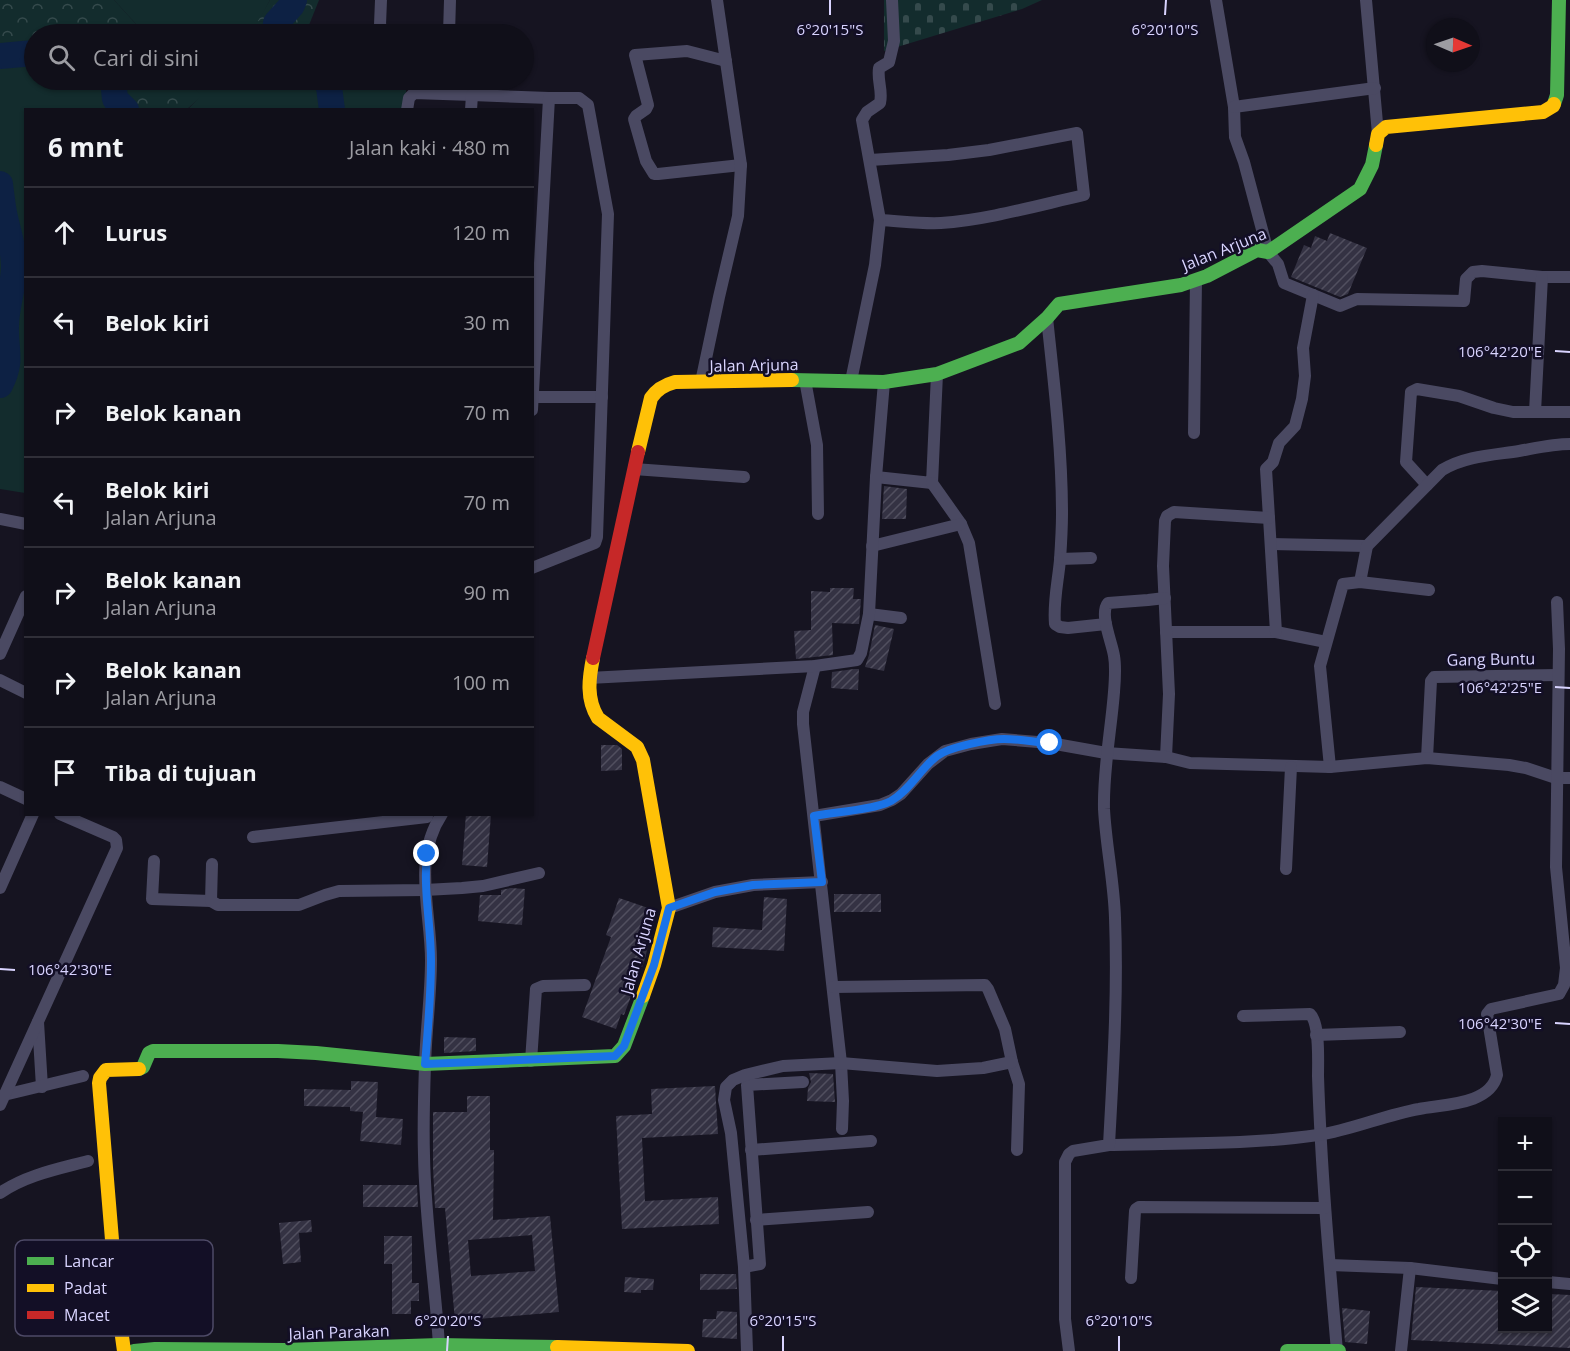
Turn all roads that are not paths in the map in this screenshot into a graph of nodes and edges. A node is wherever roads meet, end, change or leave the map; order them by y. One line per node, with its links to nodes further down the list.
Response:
1 (381, 0): 8 (street)
2 (450, 0): 9 (street)
3 (717, 0): 10 (street)
4 (892, 0): 19 (street)
5 (1216, 0): 15 (street)
6 (1366, 0): 11 (street)
7 (1558, 0): 18 (street)
8 (380, 24)
9 (449, 24)
10 (726, 61): 20 (street); 20 (street)
11 (1375, 88): 15 (street); 18 (street)
12 (470, 90): 13 (street)
13 (472, 95): 14 (street); 16 (street); 17 (street)
14 (549, 99): 29 (street); 35 (street)
15 (1234, 107): 22 (street)
16 (407, 108)
17 (471, 108)
18 (1378, 134): 22 (street, Jalan Arjuna)
19 (870, 160): 21 (street); 21 (street)
20 (741, 165): 32 (street)
21 (880, 220): 31 (street)
22 (1268, 252): 25 (street, Jalan Arjuna); 26 (street)
23 (1542, 277): 24 (street); 26 (street); 36 (street)
24 (1570, 277)
25 (1196, 280): 27 (street, Jalan Arjuna); 38 (street)
26 (1313, 296): 46 (street)
27 (1047, 318): 28 (street, Jalan Arjuna); 54 (street)
28 (937, 374): 33 (street, Jalan Arjuna); 43 (street)
29 (534, 378)
30 (806, 380): 31 (street, Jalan Arjuna); 32 (street, Jalan Arjuna); 45 (street)
31 (851, 381): 33 (street, Jalan Arjuna)
32 (701, 382): 40 (street, Jalan Arjuna)
33 (884, 382): 42 (street)
34 (534, 397): 35 (street)
35 (602, 397): 55 (street)
36 (1535, 412): 37 (street); 44 (street)
37 (1570, 412)
38 (1194, 433)
39 (1570, 444): 44 (street)
40 (634, 469): 41 (street); 70 (street, Jalan Arjuna)
41 (744, 477)
42 (876, 477): 43 (street); 51 (street)
43 (932, 483): 49 (street)
44 (1427, 485): 52 (street)
45 (818, 514)
46 (1269, 518): 50 (street); 58 (street)
47 (0, 519): 48 (street)
48 (24, 524)
49 (962, 524): 51 (street); 73 (street)
50 (1271, 544): 52 (street); 65 (street)
51 (872, 546): 61 (street)
52 (1367, 546): 56 (street)
53 (1090, 558): 54 (street)
54 (1060, 559): 63 (street)
55 (534, 567)
56 (1360, 582): 57 (street); 66 (street)
57 (1429, 590)
58 (1165, 598): 63 (street); 64 (street)
59 (24, 600): 67 (street)
60 (1557, 602): 69 (street, Gang Buntu)
61 (869, 614): 62 (street); 68 (street)
62 (901, 618)
63 (1106, 624): 74 (street)
64 (1166, 632): 65 (street); 75 (street)
65 (1276, 632): 66 (street)
66 (1326, 642): 78 (street)
67 (0, 654)
68 (815, 666): 70 (street); 85 (street)
69 (1558, 675): 76 (street, Gang Buntu); 79 (street, Gang Buntu)
70 (589, 678): 96 (street, Jalan Arjuna)
71 (0, 681): 72 (street)
72 (24, 692)
73 (995, 704)
74 (1106, 753): 75 (street); 85 (street); 115 (street)
75 (1166, 757): 77 (street)
76 (1427, 758): 78 (street); 79 (street)
77 (1291, 767): 78 (street); 90 (street)
78 (1330, 767)
79 (1556, 778): 80 (street); 97 (street, Gang Buntu)
80 (1570, 778)
81 (0, 787): 82 (street)
82 (24, 798)
83 (32, 816): 93 (street)
84 (65, 816): 101 (street)
85 (814, 816): 92 (street)
86 (432, 818): 87 (street); 94 (street)
87 (253, 837)
88 (154, 861): 95 (street)
89 (212, 864): 95 (street)
90 (1286, 869)
91 (540, 873): 94 (street)
92 (822, 882): 96 (street); 99 (street)
93 (0, 888)
94 (425, 890): 95 (street); 107 (street)
95 (211, 901)
96 (669, 908): 104 (street, Jalan Arjuna)
97 (1568, 968): 113 (street)
98 (585, 986): 104 (street)
99 (833, 987): 105 (street); 106 (street)
100 (1243, 1016): 103 (street)
101 (38, 1021): 110 (street); 111 (street)
102 (1400, 1032): 103 (street)
103 (1316, 1035): 113 (street)
104 (531, 1060): 107 (street, Jalan Arjuna)
105 (1012, 1062): 106 (street); 117 (street)
106 (841, 1063): 112 (street); 125 (street)
107 (425, 1064): 123 (street, Jalan Arjuna); 132 (street)
108 (83, 1076): 110 (street)
109 (803, 1082): 116 (street)
110 (42, 1087): 111 (street)
111 (2, 1100)
112 (842, 1129)
113 (1320, 1135): 115 (street); 120 (street)
114 (871, 1141): 116 (street)
115 (1109, 1145): 139 (street)
116 (751, 1150): 122 (street)
117 (1017, 1150)
118 (88, 1161): 119 (street)
119 (0, 1192)
120 (1325, 1208): 124 (street); 127 (street)
121 (868, 1212): 122 (street)
122 (756, 1220): 125 (street)
123 (112, 1240)
124 (1330, 1265): 126 (street); 141 (street)
125 (744, 1266): 138 (street)
126 (1410, 1268): 128 (street); 142 (street)
127 (1131, 1278)
128 (1498, 1278)
129 (1552, 1282): 130 (street)
130 (1570, 1284)
131 (122, 1336): 135 (street, Jalan Arjuna)
132 (439, 1345): 133 (street, Jalan Parakan); 134 (street, Jalan Parakan)
133 (474, 1349): 137 (street, Jalan Parakan)
134 (285, 1350): 136 (street, Jalan Parakan)
135 (124, 1351)
136 (137, 1351)
137 (688, 1351)
138 (747, 1351)
139 (1069, 1351)
140 (1287, 1351): 141 (street)
141 (1338, 1351)
142 (1401, 1351)

